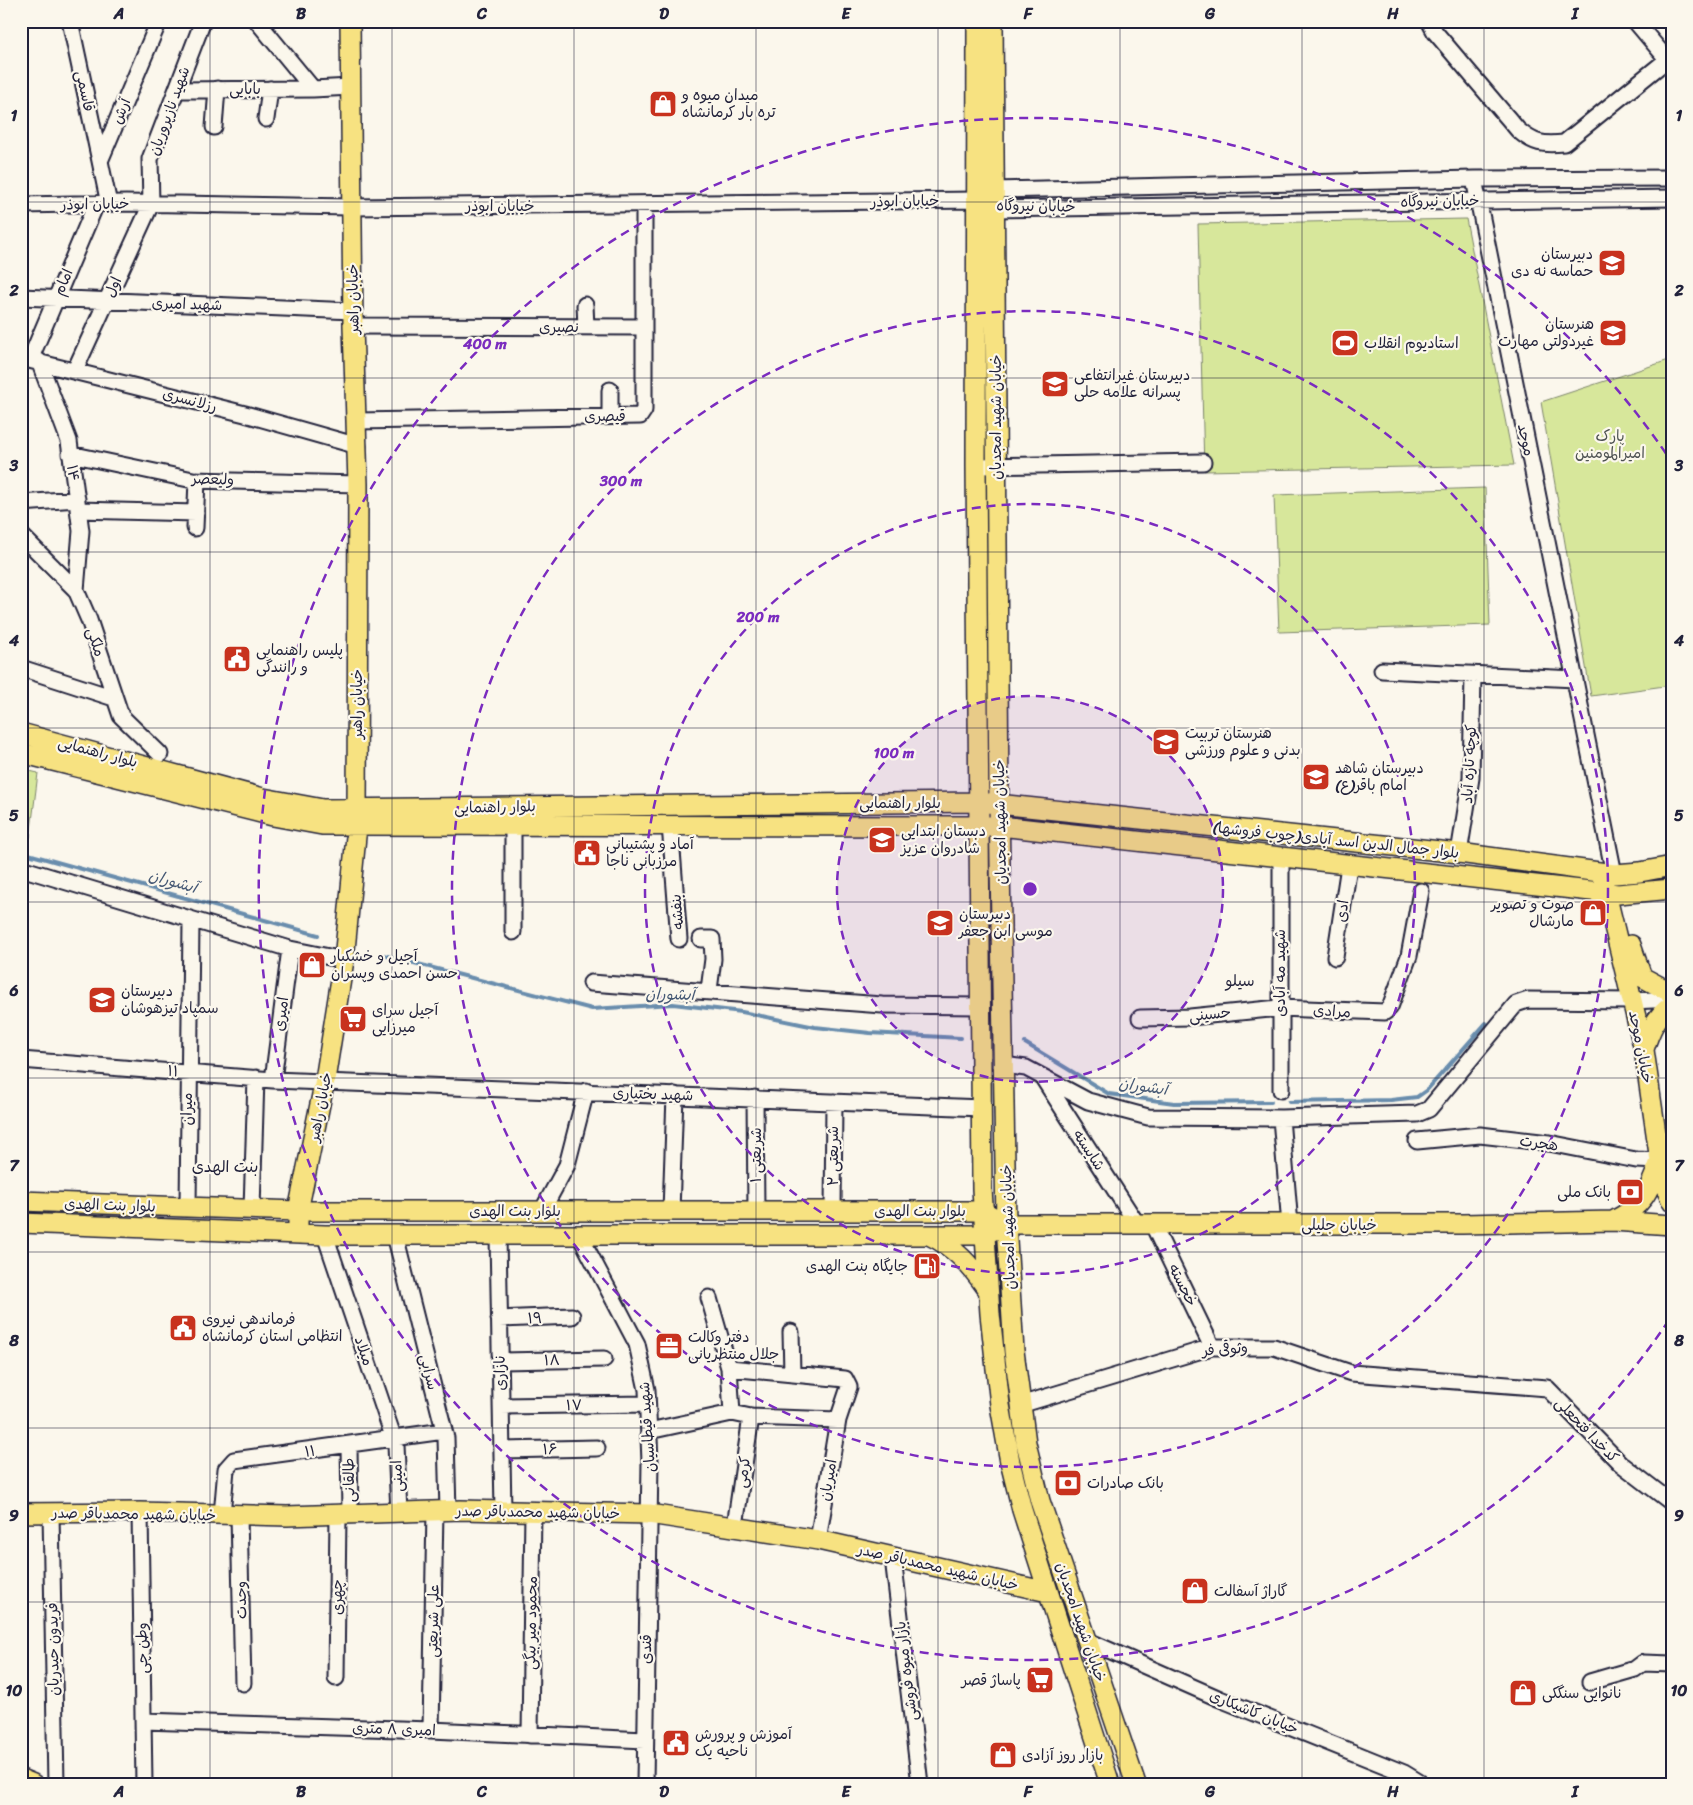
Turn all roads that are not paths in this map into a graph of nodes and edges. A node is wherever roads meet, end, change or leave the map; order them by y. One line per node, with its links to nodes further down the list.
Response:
1 (70, 21): 18 (street, قاسمی)
2 (159, 21): 18 (street, آرش)
3 (203, 21): 14 (street, شهید نازپروریان)
4 (257, 21): 13 (street)
5 (350, 21): 11 (main road, خیابان راهبر)
6 (977, 21): 23 (main road, خیابان شهید امجدیان)
7 (993, 21): 21 (main road, خیابان شهید امجدیان)
8 (1429, 21): 10 (street)
9 (1635, 21): 10 (street)
10 (1670, 62)
11 (351, 87): 13 (street); 29 (main road, خیابان راهبر)
12 (270, 89): 13 (street, بابایی); 15 (street, بابایی); 16 (street)
13 (313, 89)
14 (177, 90): 15 (street, بابایی); 26 (street, شهید نازپروریان)
15 (217, 90): 17 (street)
16 (266, 119)
17 (214, 127)
18 (100, 160): 25 (street)
19 (1672, 178): 20 (street, خیابان نیروگاه)
20 (1474, 179): 21 (street, خیابان نیروگاه); 24 (street, موحد)
21 (995, 190): 23 (street, خیابان نیروگاه); 30 (main road, خیابان شهید امجدیان)
22 (1672, 198): 24 (street, خیابان نیروگاه)
23 (978, 200): 28 (street, خیابان ابوذر); 30 (street, خیابان نیروگاه); 46 (main road, خیابان شهید امجدیان)
24 (1478, 200): 30 (street, خیابان نیروگاه); 57 (street, موحد)
25 (102, 204): 26 (street, خیابان ابوذر); 27 (street, خیابان ابوذر); 32 (street, امام)
26 (151, 204): 29 (street, خیابان ابوذر); 33 (street, اول)
27 (21, 205)
28 (644, 205): 29 (street, خیابان ابوذر); 37 (street, قیصری)
29 (352, 207): 35 (main road, خیابان راهبر)
30 (995, 209): 47 (main road, خیابان شهید امجدیان)
31 (21, 297): 32 (street, شهید امیری)
32 (56, 299): 33 (street, شهید امیری); 38 (street, امام)
33 (107, 301): 35 (street, شهید امیری); 39 (street, اول)
34 (585, 305): 36 (street)
35 (353, 319): 36 (street, نصیری); 42 (main road, خیابان راهبر)
36 (586, 327): 37 (street, نصیری)
37 (644, 327): 41 (street, قیصری)
38 (30, 360): 39 (street, رزلانسری); 44 (street, ۱۴)
39 (75, 370): 43 (street, رزلانسری)
40 (610, 390): 41 (street)
41 (610, 416): 42 (street, قیصری)
42 (357, 421): 43 (main road, خیابان راهبر)
43 (358, 446): 49 (main road, خیابان راهبر)
44 (70, 454): 48 (street, ولیعصر); 51 (street, ۱۴)
45 (1203, 462): 47 (street)
46 (976, 466): 47 (street); 62 (main road, خیابان شهید امجدیان)
47 (996, 466): 63 (main road, خیابان شهید امجدیان)
48 (196, 480): 49 (street, ولیعصر); 51 (street)
49 (358, 484): 64 (main road, خیابان راهبر)
50 (21, 503): 51 (street)
51 (78, 505): 53 (street, ۱۴)
52 (21, 535): 53 (street, ملکی)
53 (76, 590): 58 (street, ملکی)
54 (21, 668): 58 (street)
55 (1382, 670): 56 (street)
56 (1473, 675): 57 (street); 69 (street, کوچه تازه آباد)
57 (1575, 679): 74 (street, موحد)
58 (114, 698): 61 (street, ملکی)
59 (21, 733): 64 (main road, بلوار راهنمایی)
60 (21, 753): 64 (main road, بلوار راهنمایی)
61 (160, 754)
62 (979, 802): 63 (main road, بلوار راهنمایی); 64 (main road, بلوار راهنمایی); 67 (main road, خیابان شهید امجدیان)
63 (999, 803): 68 (main road, خیابان شهید امجدیان); 69 (main road, بلوار جمال الدین اسد آبادی(چوب فروشها))
64 (356, 817): 65 (main road, بلوار راهنمایی); 84 (main road, خیابان راهبر)
65 (513, 825): 66 (main road, بلوار راهنمایی); 79 (street)
66 (670, 825): 67 (main road, بلوار راهنمایی); 80 (street, بنفشه)
67 (980, 825): 68 (main road, بلوار راهنمایی); 91 (main road, خیابان شهید امجدیان)
68 (1000, 826): 70 (main road, بلوار جمال الدین اسد آبادی(چوب فروشها)); 96 (main road, خیابان شهید امجدیان)
69 (1460, 853): 74 (main road, بلوار جمال الدین اسد آبادی(چوب فروشها))
70 (1281, 856): 71 (main road, بلوار جمال الدین اسد آبادی(چوب فروشها)); 92 (street, شهید مه آبادی)
71 (1349, 866): 77 (main road, بلوار جمال الدین اسد آبادی(چوب فروشها)); 83 (street, ادی)
72 (1672, 866): 74 (main road, بلوار جمال الدین اسد آبادی(چوب فروشها))
73 (24, 869): 78 (street)
74 (1608, 873): 77 (main road)
75 (1672, 889): 77 (main road, بلوار جمال الدین اسد آبادی(چوب فروشها))
76 (1421, 891): 92 (street, مرادی)
77 (1611, 894): 87 (main road); 89 (main road, خیابان موحد)
78 (191, 921): 82 (street); 97 (street, میران)
79 (513, 932)
80 (679, 939)
81 (701, 939): 86 (street, بنفشه)
82 (290, 949): 84 (street); 100 (street, امیری)
83 (1335, 957)
84 (344, 960): 101 (main road, خیابان راهبر)
85 (591, 983): 86 (street)
86 (709, 990): 91 (street)
87 (1672, 993)
88 (1672, 999): 89 (street)
89 (1632, 1001): 94 (main road, خیابان موحد); 108 (street)
90 (1672, 1005): 94 (main road)
91 (981, 1006): 107 (main road, خیابان شهید امجدیان)
92 (1279, 1008): 93 (street, حسینی); 102 (street, شهید مه آبادی)
93 (1140, 1018)
94 (1644, 1050): 110 (main road, خیابان موحد)
95 (21, 1060): 97 (street, ۱۱)
96 (1004, 1064): 98 (street); 124 (main road, خیابان شهید امجدیان)
97 (187, 1072): 99 (street, ۱۱); 113 (street, میران)
98 (1042, 1076): 108 (street); 125 (street, شایسته)
99 (256, 1078): 100 (street, ۱۱); 114 (street)
100 (273, 1080): 101 (street, ۱۱)
101 (325, 1080): 103 (street, شهید بختیاری); 115 (main road, خیابان راهبر)
102 (1281, 1090)
103 (586, 1091): 104 (street, شهید بختیاری); 116 (street)
104 (674, 1095): 105 (street, شهید بختیاری); 117 (street)
105 (755, 1098): 106 (street, شهید بختیاری); 119 (street, شریعتی ۱)
106 (834, 1102): 107 (street, شهید بختیاری); 120 (street, شریعتی ۲)
107 (982, 1108): 121 (main road, خیابان شهید امجدیان)
108 (1281, 1118): 126 (street)
109 (1417, 1141): 110 (street, هجرت)
110 (1660, 1161): 112 (main road, خیابان موحد); 122 (main road)
111 (21, 1201): 113 (main road, بلوار بنت الهدی)
112 (1672, 1202)
113 (188, 1208): 114 (main road, بلوار بنت الهدی)
114 (252, 1209): 115 (main road, بلوار بنت الهدی)
115 (298, 1211): 116 (main road, بلوار بنت الهدی); 128 (main road, خیابان راهبر)
116 (542, 1211): 117 (main road, بلوار بنت الهدی)
117 (671, 1211): 118 (main road, بلوار بنت الهدی)
118 (721, 1211): 119 (main road, بلوار بنت الهدی); 130 (main road)
119 (756, 1211): 120 (main road, بلوار بنت الهدی)
120 (833, 1211): 121 (main road, بلوار بنت الهدی)
121 (983, 1211): 124 (main road, بلوار بنت الهدی); 134 (main road, خیابان شهید امجدیان)
122 (1613, 1221): 126 (main road, خیابان جلیلی); 127 (main road, خیابان جلیلی)
123 (21, 1223): 128 (main road, بلوار بنت الهدی)
124 (1006, 1224): 125 (main road, خیابان جلیلی); 134 (main road); 148 (main road, خیابان شهید امجدیان)
125 (1145, 1224): 126 (main road, خیابان جلیلی); 141 (street, خجسته)
126 (1290, 1225)
127 (1672, 1225)
128 (298, 1234): 132 (main road, بلوار بنت الهدی)
129 (579, 1234): 130 (main road, بلوار بنت الهدی); 135 (main road, بلوار بنت الهدی); 147 (street, شهید قیطاسیان)
130 (721, 1234): 131 (main road, بلوار بنت الهدی)
131 (925, 1234): 134 (main road, بلوار بنت الهدی); 136 (main road)
132 (325, 1235): 133 (main road, بلوار بنت الهدی); 155 (street, میلاد)
133 (395, 1235): 135 (main road, بلوار بنت الهدی); 153 (street, سرابی)
134 (984, 1235): 136 (main road, خیابان شهید امجدیان)
135 (498, 1236): 139 (street, نازاری)
136 (988, 1290): 173 (main road, خیابان شهید امجدیان)
137 (709, 1298): 144 (street)
138 (572, 1316): 139 (street, ۱۹)
139 (499, 1319): 143 (street, نازاری)
140 (791, 1332): 145 (street)
141 (1212, 1346): 146 (street, وثوقی فر); 148 (street, وثوقی فر)
142 (604, 1359): 143 (street, ۱۸)
143 (500, 1361): 149 (street, نازاری)
144 (729, 1368): 145 (street); 150 (street)
145 (792, 1373): 152 (street, امیریان)
146 (1433, 1379): 159 (street, کدخدا فتحعلی)
147 (647, 1404): 149 (street, ۱۷); 154 (street, شهید قیطاسیان)
148 (1020, 1405): 174 (main road, خیابان شهید امجدیان)
149 (501, 1406): 158 (street, نازاری)
150 (732, 1413): 151 (street); 154 (street)
151 (751, 1417): 152 (street); 170 (street, کرمی)
152 (838, 1420): 171 (street, امیریان)
153 (444, 1431): 155 (street, ۱۱); 160 (street, سرابی)
154 (649, 1431): 167 (street, شهید قیطاسیان)
155 (394, 1439): 156 (street, ۱۱); 166 (street, امینی)
156 (349, 1446): 168 (street, طالقانی); 169 (street, ۱۱)
157 (598, 1448): 158 (street, ۱۶)
158 (502, 1450): 161 (street, نازاری)
159 (1672, 1504)
160 (442, 1511): 161 (main road, خیابان شهید محمدباقر صدر); 166 (main road, خیابان شهید محمدباقر صدر); 180 (street, علی شریعتی)
161 (503, 1511): 163 (main road, خیابان شهید محمدباقر صدر)
162 (140, 1512): 165 (main road, خیابان شهید محمدباقر صدر); 169 (main road, خیابان شهید محمدباقر صدر); 179 (street, وطن چی)
163 (532, 1512): 167 (main road, خیابان شهید محمدباقر صدر); 181 (street, محمود میر بیگی)
164 (21, 1513): 165 (main road, خیابان شهید محمدباقر صدر)
165 (51, 1513): 185 (street, فریدون حیدریان)
166 (398, 1513): 168 (main road, خیابان شهید محمدباقر صدر)
167 (649, 1514): 170 (main road, خیابان شهید محمدباقر صدر); 182 (street, قندی)
168 (344, 1515): 169 (main road, خیابان شهید محمدباقر صدر); 176 (street, چهری)
169 (231, 1516): 178 (street, وحدت)
170 (735, 1526): 171 (main road, خیابان شهید محمدباقر صدر)
171 (818, 1540): 172 (main road, خیابان شهید محمدباقر صدر)
172 (893, 1558): 173 (main road, خیابان شهید محمدباقر صدر); 188 (street, بازار میوه فروشی)
173 (1048, 1592): 189 (main road, خیابان شهید امجدیان)
174 (1086, 1640): 190 (main road, خیابان شهید امجدیان); 191 (street, خیابان کاشیکاری)
175 (1672, 1664): 177 (street)
176 (336, 1678)
177 (1590, 1682)
178 (243, 1683)
179 (143, 1721): 180 (street, امیری ۸ متری); 186 (street, وطن چی)
180 (431, 1730): 181 (street, امیری ۸ متری)
181 (530, 1735): 182 (street, امیری ۸ متری)
182 (645, 1740): 187 (street, قندی)
183 (21, 1779): 184 (main road)
184 (33, 1784)
185 (56, 1784)
186 (144, 1784)
187 (645, 1784)
188 (920, 1784)
189 (1110, 1784)
190 (1136, 1784)
191 (1422, 1784)

